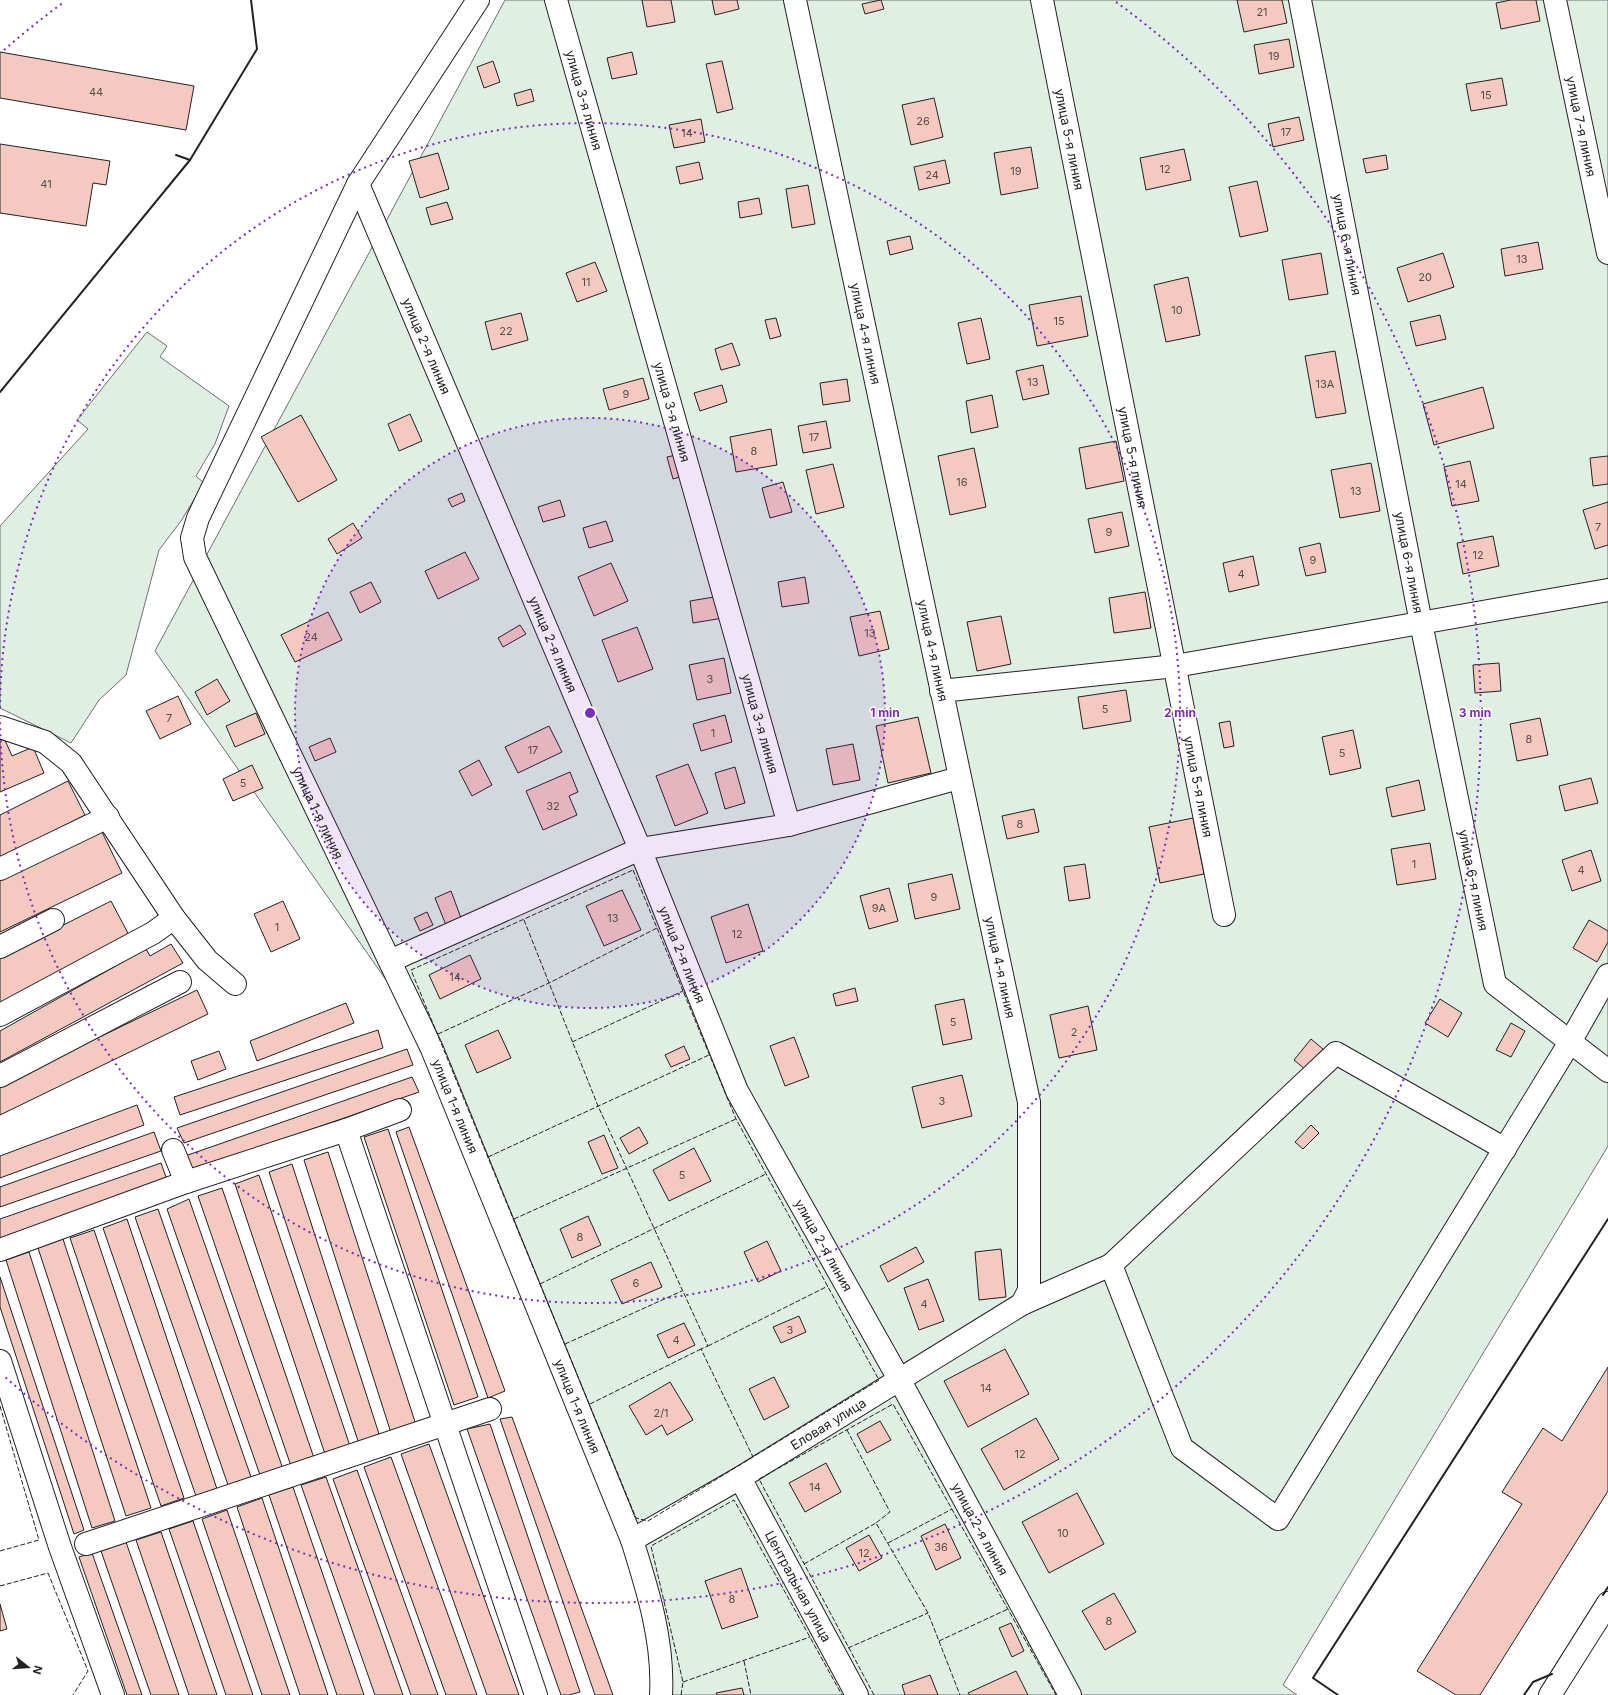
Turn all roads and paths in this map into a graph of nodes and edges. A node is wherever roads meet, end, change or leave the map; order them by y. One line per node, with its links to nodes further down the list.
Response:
1 (478, 0): 7 (street)
2 (556, 0): 16 (street, улица 3-я линия)
3 (795, 0): 12 (street, улица 4-я линия)
4 (1042, 0): 11 (street, улица 5-я линия)
5 (1300, 0): 10 (street, улица 6-я линия)
6 (1555, 0): 8 (street, улица 7-я линия)
7 (358, 184): 17 (street, улица 2-я линия); 23 (street, улица 1-я линия)
8 (1608, 253)
9 (1608, 590): 10 (street)
10 (1421, 623): 11 (street); 28 (street, улица 6-я линия)
11 (1175, 666): 12 (street); 19 (street, улица 5-я линия)
12 (941, 691): 14 (street, улица 4-я линия)
13 (0, 727): 15 (street)
14 (960, 778): 16 (street); 38 (street, улица 4-я линия)
15 (108, 817): 18 (street); 20 (street)
16 (789, 825): 17 (street)
17 (640, 849): 23 (street); 40 (street, улица 2-я линия)
18 (0, 869)
19 (1224, 915)
20 (174, 918): 26 (street); 27 (street)
21 (53, 920): 22 (street)
22 (0, 947)
23 (390, 961): 44 (street, улица 1-я линия)
24 (1608, 975): 28 (street)
25 (180, 982): 30 (street)
26 (235, 984)
27 (0, 1015)
28 (1570, 1042): 29 (street, улица 6-я линия); 33 (street)
29 (1608, 1071)
30 (0, 1076)
31 (400, 1110): 32 (street)
32 (346, 1130): 35 (street); 42 (street)
33 (1505, 1149): 37 (street, Еловая улица); 37 (street)
34 (173, 1150): 35 (street)
35 (186, 1182): 36 (street)
36 (0, 1250)
37 (1111, 1265): 38 (street, Еловая улица)
38 (1022, 1304): 40 (street, Еловая улица)
39 (0, 1361): 47 (street)
40 (899, 1379): 43 (street, Еловая улица); 51 (street, улица 2-я линия)
41 (490, 1409): 42 (street)
42 (445, 1424): 45 (street); 48 (street)
43 (740, 1478): 44 (street, Еловая улица); 50 (street, Центральная улица)
44 (632, 1540): 49 (street, улица 1-я линия)
45 (86, 1544)
46 (1608, 1603): 52 (street)
47 (113, 1695)
48 (536, 1695)
49 (661, 1695)
50 (857, 1695)
51 (1070, 1695)
52 (1550, 1695)

